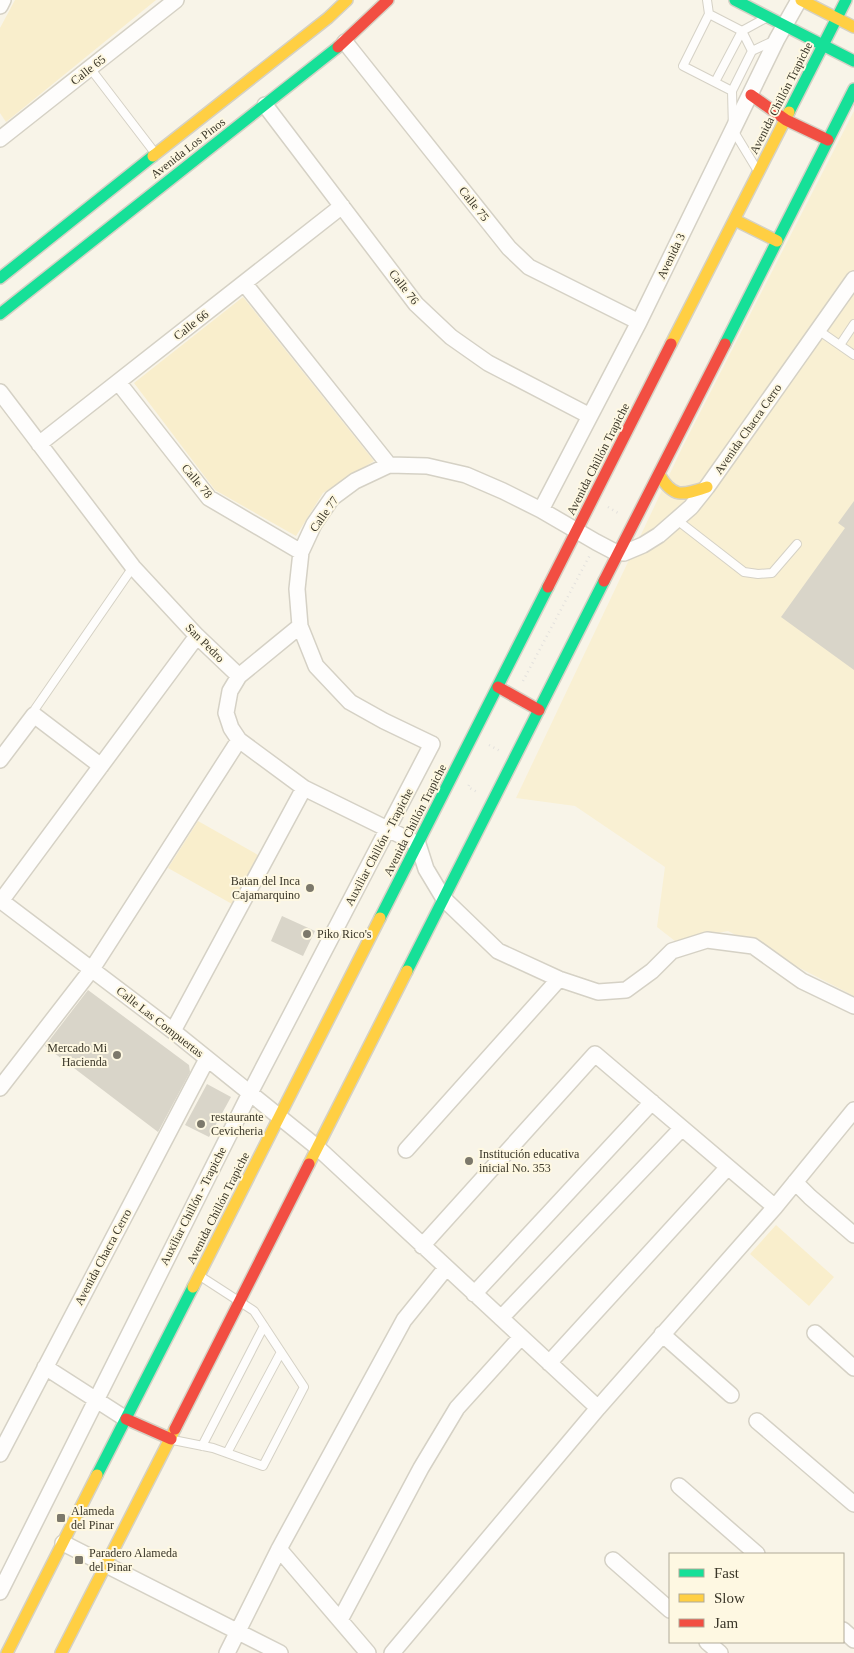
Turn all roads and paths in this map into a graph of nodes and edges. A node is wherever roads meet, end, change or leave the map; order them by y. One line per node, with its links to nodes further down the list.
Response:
1 (3, 0): 9 (street)
2 (176, 0): 21 (street, Calle 65)
3 (347, 0): 31 (main road, Avenida Los Pinos)
4 (388, 0): 17 (main road, Avenida Los Pinos)
5 (707, 0): 10 (lane)
6 (735, 0): 11 (main road)
7 (800, 0): 12 (main road); 13 (street, Avenida 3)
8 (846, 0): 12 (main road, Avenida Chillón Trapiche)
9 (0, 6)
10 (709, 14): 15 (lane); 22 (lane)
11 (768, 17): 13 (main road); 15 (lane)
12 (837, 18): 14 (main road); 18 (main road, Avenida Chillón Trapiche)
13 (785, 26): 16 (street, Avenida 3); 18 (main road)
14 (854, 27)
15 (742, 31): 19 (lane); 22 (lane)
16 (777, 40): 19 (lane); 25 (street, Avenida 3)
17 (345, 42): 26 (main road, Avenida Los Pinos); 40 (street, Calle 75)
18 (823, 46): 20 (main road); 27 (main road, Avenida Chillón Trapiche)
19 (752, 52): 24 (lane)
20 (854, 61)
21 (90, 68): 29 (street, Calle 65); 31 (lane)
22 (715, 82): 24 (lane)
23 (854, 90): 30 (main road)
24 (732, 91): 28 (lane)
25 (751, 95): 27 (main road); 28 (street, Avenida 3)
26 (265, 105): 33 (street, Calle 76); 39 (main road, Avenida Los Pinos)
27 (786, 120): 30 (main road); 32 (main road, Avenida Chillón Trapiche)
28 (733, 130): 32 (lane); 40 (street, Avenida 3)
29 (1, 137)
30 (828, 140): 35 (main road)
31 (156, 154): 36 (main road, Avenida Los Pinos)
32 (759, 173): 34 (main road, Avenida Chillón Trapiche)
33 (342, 206): 38 (street, Calle 66); 47 (street, Calle 76)
34 (735, 220): 35 (main road); 52 (main road, Avenida Chillón Trapiche)
35 (777, 241): 50 (main road)
36 (0, 278)
37 (854, 280): 42 (street, Avenida Chacra Cerro)
38 (244, 283): 45 (street, Calle 66); 49 (street)
39 (0, 314)
40 (639, 322): 47 (street, Avenida 3)
41 (854, 324): 43 (lane)
42 (818, 330): 43 (lane); 51 (street, Avenida Chacra Cerro)
43 (840, 345): 44 (lane)
44 (854, 355)
45 (118, 382): 48 (street, Calle 66); 59 (street, Calle 78)
46 (0, 392): 48 (street, San Pedro)
47 (590, 416): 53 (street, Avenida 3)
48 (40, 444): 61 (street, San Pedro)
49 (389, 465): 53 (street, Calle 77); 59 (street, Calle 77)
50 (659, 474): 51 (main road); 55 (main road)
51 (707, 487): 54 (street, Avenida Chacra Cerro)
52 (593, 500): 55 (path); 56 (main road, Avenida Chillón Trapiche)
53 (541, 510): 56 (street, Calle 77)
54 (677, 520): 58 (lane); 60 (street, Avenida Chacra Cerro)
55 (635, 522): 60 (main road)
56 (576, 532): 57 (street, Calle 77); 65 (main road, Avenida Chillón Trapiche)
57 (596, 542): 60 (street, Calle 77); 66 (path)
58 (797, 544)
59 (301, 552): 62 (street, Calle 77)
60 (619, 552): 67 (main road)
61 (133, 568): 63 (street, San Pedro); 68 (lane)
62 (300, 626): 64 (street); 71 (street, Calle 77)
63 (197, 636): 64 (street, San Pedro); 74 (street)
64 (239, 676): 70 (street)
65 (498, 687): 66 (main road); 79 (main road, Avenida Chillón Trapiche)
66 (515, 697): 67 (main road)
67 (539, 710): 77 (main road)
68 (34, 715): 73 (street); 74 (street)
69 (493, 737): 72 (path)
70 (240, 740): 76 (street); 82 (street)
71 (432, 744): 78 (street, Auxiliar Chillón - Trapiche)
72 (488, 745)
73 (0, 760)
74 (101, 766): 80 (street)
75 (472, 779): 77 (path)
76 (304, 788): 78 (street); 85 (street)
77 (494, 800): 81 (main road)
78 (388, 829): 79 (street); 88 (street, Auxiliar Chillón - Trapiche)
79 (418, 844): 81 (street); 91 (main road, Avenida Chillón Trapiche)
80 (0, 900): 82 (street, Calle Las Compuertas)
81 (444, 900): 83 (street); 93 (main road)
82 (92, 969): 85 (street, Calle Las Compuertas); 87 (street)
83 (558, 979): 84 (street); 94 (street)
84 (854, 1006)
85 (173, 1031): 86 (street, Calle Las Compuertas)
86 (206, 1059): 88 (street, Calle Las Compuertas); 111 (street, Avenida Chacra Cerro)
87 (0, 1088)
88 (250, 1093): 91 (street, Calle Las Compuertas); 114 (street, Auxiliar Chillón - Trapiche)
89 (652, 1102): 92 (street); 99 (street); 102 (street)
90 (854, 1110): 96 (street)
91 (280, 1117): 93 (street, Calle Las Compuertas); 101 (main road, Avenida Chillón Trapiche)
92 (682, 1128): 95 (street); 104 (street)
93 (318, 1148): 99 (street, Calle Las Compuertas); 103 (main road)
94 (406, 1150)
95 (728, 1167): 97 (street); 110 (street)
96 (796, 1182): 97 (street); 98 (street)
97 (775, 1207): 107 (street)
98 (854, 1235)
99 (422, 1246): 100 (street, Calle Las Compuertas)
100 (446, 1268): 102 (street, Calle Las Compuertas); 125 (street)
101 (199, 1275): 103 (lane); 116 (main road, Avenida Chillón Trapiche)
102 (474, 1294): 104 (street, Calle Las Compuertas)
103 (239, 1300): 105 (lane); 118 (main road)
104 (501, 1318): 108 (street, Calle Las Compuertas)
105 (264, 1326): 109 (lane); 119 (lane)
106 (815, 1333): 112 (street)
107 (662, 1334): 113 (street); 115 (street)
108 (521, 1337): 110 (street, Calle Las Compuertas); 131 (street)
109 (281, 1352): 120 (lane); 120 (lane)
110 (549, 1363): 115 (street, Calle Las Compuertas)
111 (45, 1367): 114 (street); 121 (street, Avenida Chacra Cerro)
112 (854, 1368)
113 (732, 1395)
114 (96, 1400): 116 (street); 129 (street, Auxiliar Chillón - Trapiche)
115 (598, 1408): 141 (street)
116 (126, 1419): 118 (main road); 124 (main road, Avenida Chillón Trapiche)
117 (757, 1420): 123 (street)
118 (171, 1440): 119 (lane); 128 (main road)
119 (202, 1446): 120 (lane)
120 (226, 1453)
121 (0, 1454)
122 (679, 1486): 126 (street)
123 (854, 1504)
124 (63, 1543): 128 (street); 136 (main road, Avenida Chillón Trapiche)
125 (279, 1549): 131 (street); 133 (street)
126 (755, 1553)
127 (613, 1560): 130 (street)
128 (106, 1566): 133 (street); 137 (main road)
129 (0, 1592)
130 (669, 1609)
131 (340, 1620): 140 (street)
132 (844, 1631): 134 (street)
133 (238, 1632): 138 (street); 139 (street)
134 (854, 1640)
135 (708, 1643): 142 (street)
136 (7, 1653)
137 (61, 1653)
138 (227, 1653)
139 (280, 1653)
140 (368, 1653)
141 (392, 1653)
142 (720, 1653)

